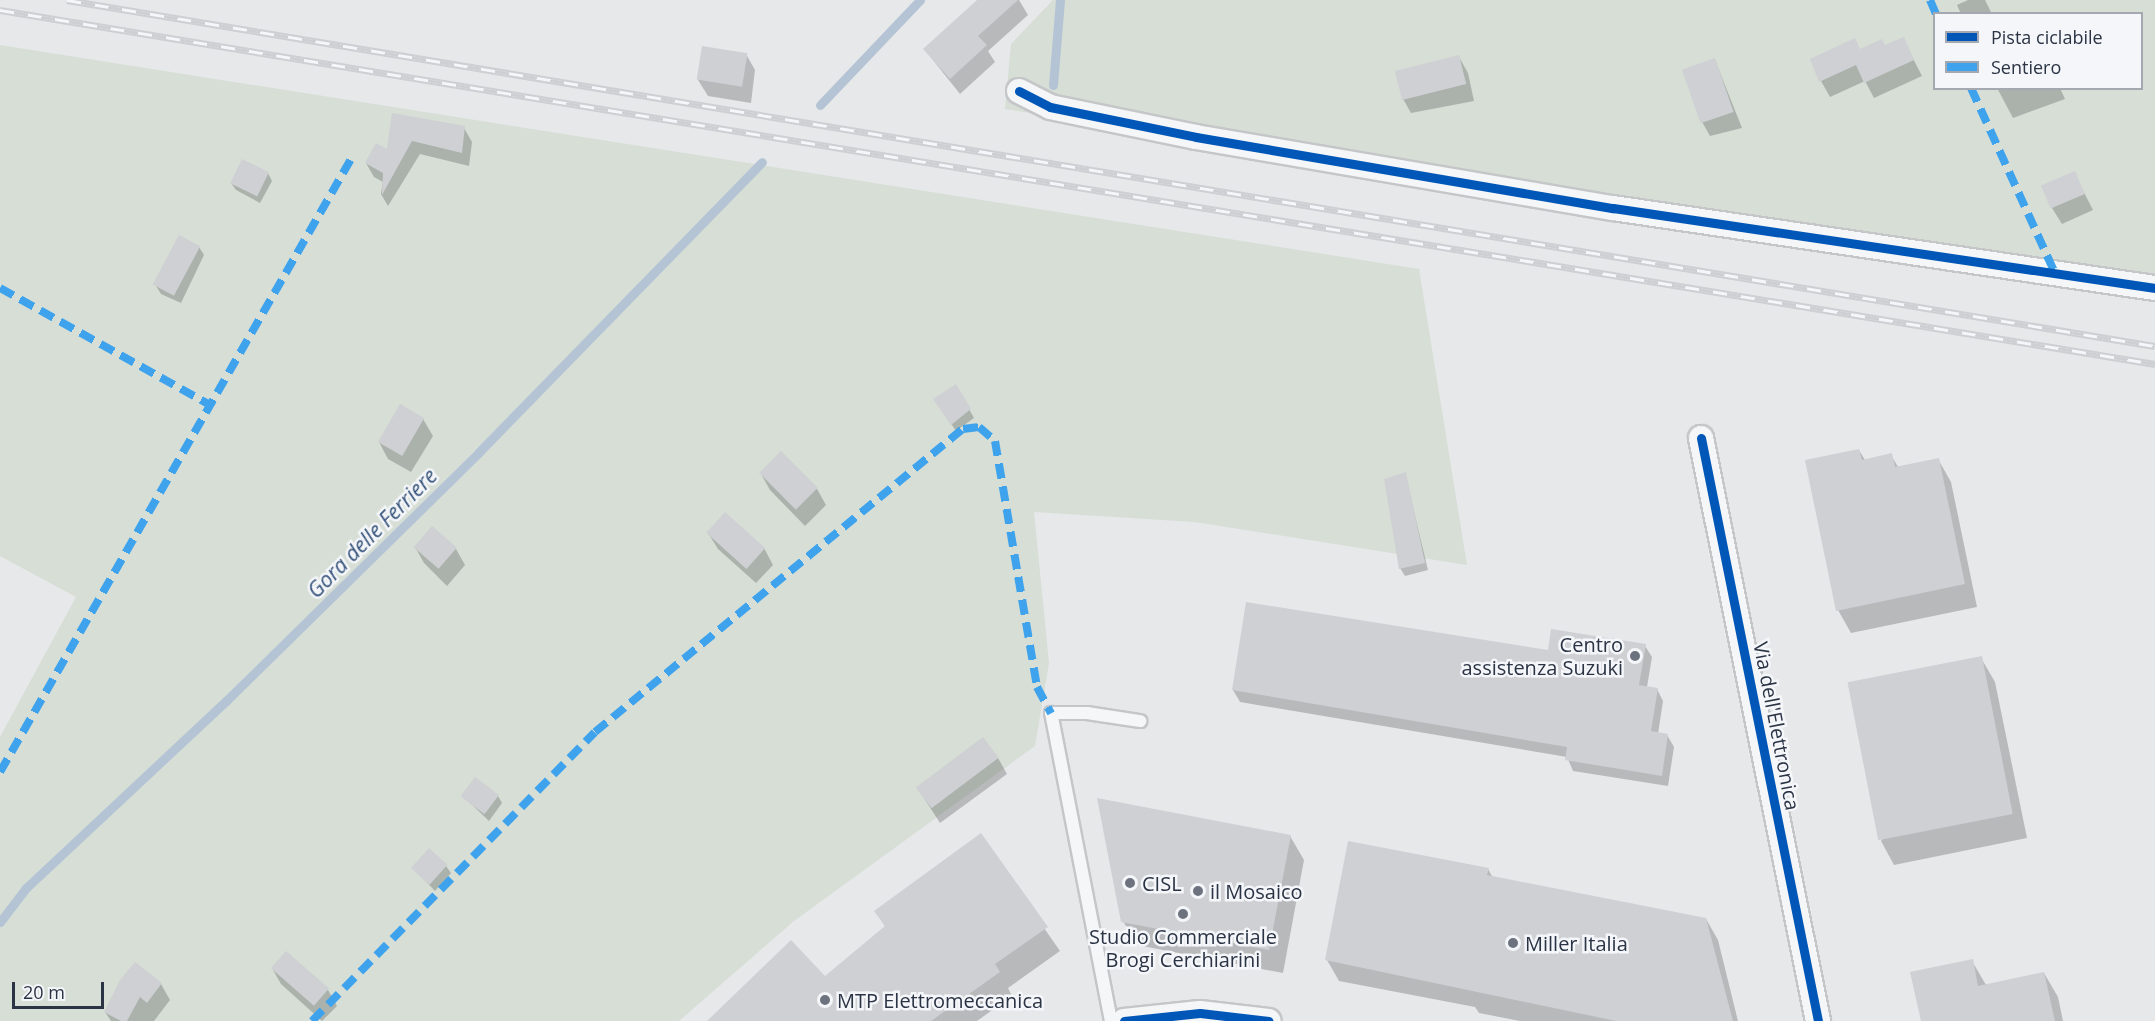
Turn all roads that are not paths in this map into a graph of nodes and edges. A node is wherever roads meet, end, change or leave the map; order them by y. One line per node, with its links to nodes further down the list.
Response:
1 (1019, 91): 2 (street)
2 (2155, 288)
3 (1701, 438): 8 (street, Via dell'Elettronica)
4 (1140, 721): 5 (lane)
5 (1111, 1021)
6 (1124, 1021): 7 (street)
7 (1269, 1021)
8 (1818, 1021)

